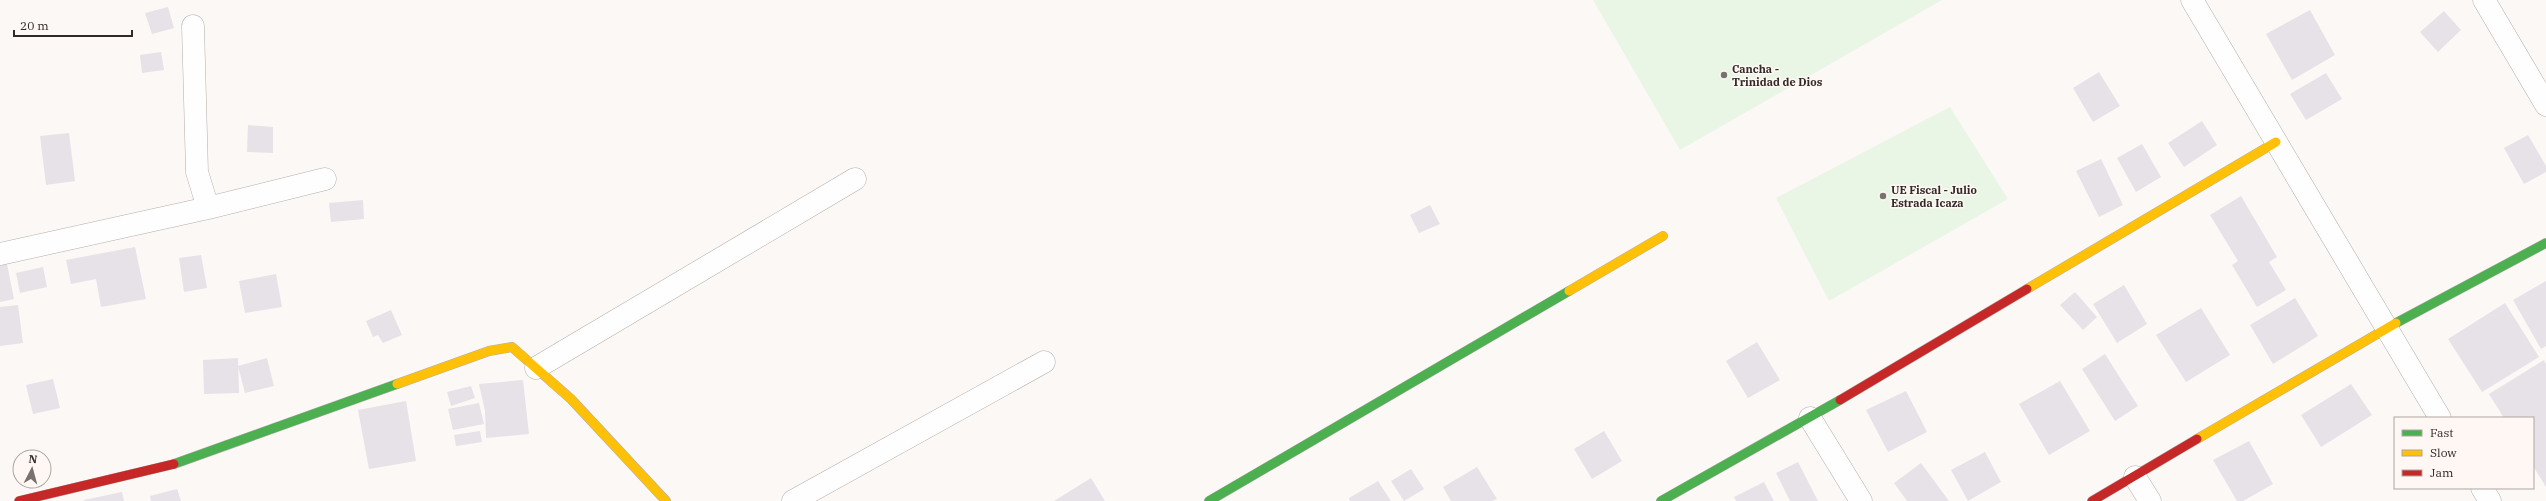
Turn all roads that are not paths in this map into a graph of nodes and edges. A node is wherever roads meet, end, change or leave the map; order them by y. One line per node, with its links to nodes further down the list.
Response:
1 (2192, 0): 5 (street)
2 (2484, 0): 4 (street)
3 (193, 26): 8 (street)
4 (2546, 105)
5 (2276, 142): 12 (street); 16 (street)
6 (325, 179): 8 (street)
7 (855, 179): 14 (street)
8 (208, 208): 11 (street)
9 (1664, 236): 19 (street)
10 (2546, 243): 12 (street)
11 (0, 254)
12 (2387, 328): 15 (street); 17 (street)
13 (1044, 362): 22 (street)
14 (536, 368): 20 (street); 21 (street)
15 (2439, 417)
16 (1810, 418): 23 (street); 24 (street)
17 (2135, 477): 25 (street); 26 (street)
18 (2483, 489): 27 (street)
19 (1221, 498)
20 (19, 501)
21 (666, 501)
22 (793, 501)
23 (1661, 501)
24 (1861, 501)
25 (2092, 501)
26 (2150, 501)
27 (2490, 501)

